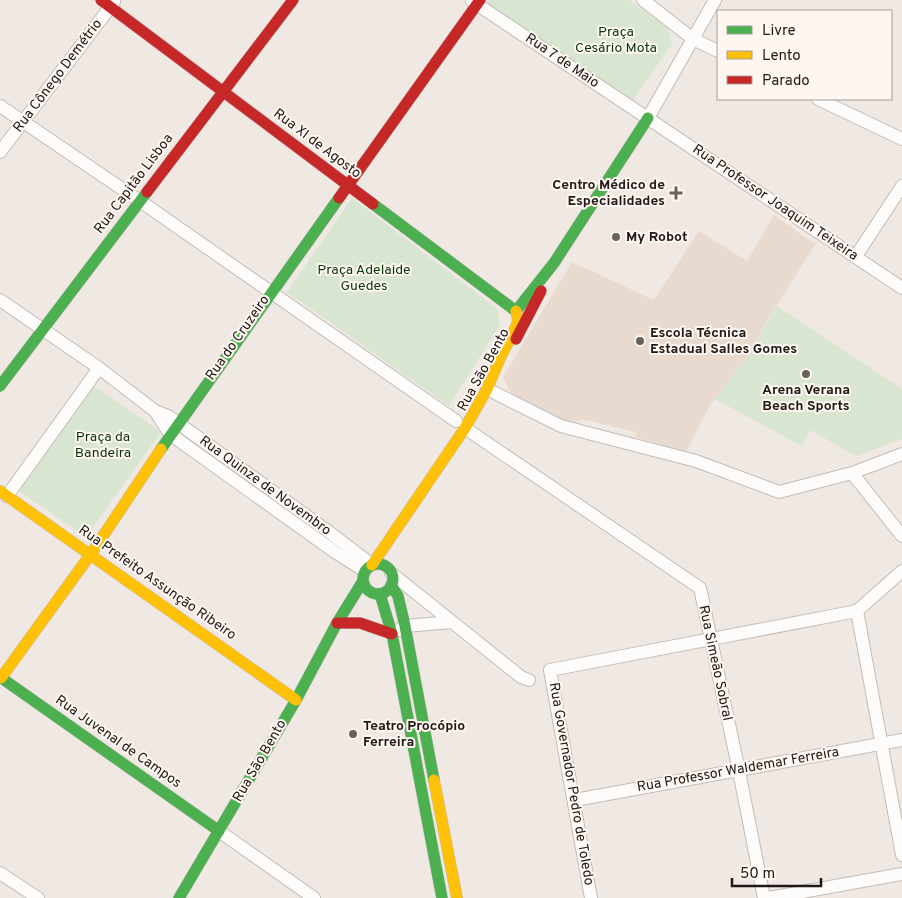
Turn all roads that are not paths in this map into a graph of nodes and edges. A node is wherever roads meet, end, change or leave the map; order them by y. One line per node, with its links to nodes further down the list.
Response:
1 (293, 0): 8 (main road, Rua Capitão Lisboa)
2 (643, 0): 6 (street)
3 (715, 0): 6 (street)
4 (476, 1): 11 (street, Rua 7 de Maio); 15 (main road, Rua do Cruzeiro)
5 (109, 2): 8 (main road, Rua XI de Agosto); 12 (street, Rua Cônego Demétrio)
6 (693, 39): 7 (street); 11 (street)
7 (717, 51)
8 (224, 92): 15 (main road, Rua XI de Agosto); 17 (main road, Rua Capitão Lisboa)
9 (820, 100): 13 (street)
10 (0, 106): 12 (street)
11 (648, 118): 18 (street, Rua Professor Joaquim Teixeira); 19 (main road, Rua São Bento)
12 (23, 121): 14 (street, Rua Cônego Demétrio); 17 (street)
13 (902, 139)
14 (0, 152)
15 (347, 185): 21 (main road, Rua do Cruzeiro); 23 (main road, Rua XI de Agosto)
16 (902, 186): 18 (street)
17 (140, 201): 21 (street); 24 (main road, Rua Capitão Lisboa)
18 (856, 256): 20 (street, Rua Professor Joaquim Teixeira)
19 (554, 263): 23 (main road, Rua São Bento); 26 (main road, Rua São Bento)
20 (902, 288)
21 (270, 292): 29 (main road, Rua do Cruzeiro); 30 (street)
22 (0, 300): 24 (street, Rua Quinze de Novembro)
23 (516, 312): 26 (main road, Rua São Bento)
24 (43, 330): 25 (street, Rua Quinze de Novembro); 27 (main road, Rua Capitão Lisboa)
25 (98, 368): 28 (street, Rua Quinze de Novembro); 34 (street)
26 (480, 385): 30 (main road, Rua São Bento); 33 (street)
27 (0, 386)
28 (155, 411): 29 (street, Rua Quinze de Novembro); 31 (street, Rua Quinze de Novembro)
29 (178, 423): 31 (main road, Rua do Cruzeiro); 39 (street, Rua Quinze de Novembro)
30 (460, 425): 35 (main road, Rua São Bento); 47 (street, Rua Simeão Sobral)
31 (170, 434): 37 (main road, Rua do Cruzeiro); 39 (street, Rua Quinze de Novembro)
32 (902, 454): 33 (street)
33 (852, 473): 36 (street)
34 (4, 494): 37 (main road, Rua Prefeito Assunção Ribeiro)
35 (395, 529): 39 (main road, Rua São Bento); 40 (main road, Rua São Bento)
36 (902, 536)
37 (91, 555): 48 (main road, Rua do Cruzeiro); 50 (main road, Rua Prefeito Assunção Ribeiro)
38 (902, 571): 42 (street)
39 (367, 572): 40 (main road); 41 (main road); 44 (main road, Rua São Bento)
40 (389, 575): 41 (main road, Rua São Bento); 43 (street); 45 (main road)
41 (370, 598): 44 (main road, Rua São Bento); 46 (main road)
42 (857, 611): 47 (street); 52 (street)
43 (452, 622): 45 (street); 49 (street)
44 (337, 623): 46 (main road); 50 (main road, Rua São Bento)
45 (405, 626): 46 (street); 63 (main road)
46 (392, 634): 62 (main road)
47 (709, 639): 53 (street, Rua Simeão Sobral); 54 (street, Rua Governador Pedro de Toledo)
48 (0, 678): 55 (main road, Rua Juvenal de Campos)
49 (529, 680)
50 (296, 700): 55 (main road, Rua São Bento)
51 (902, 740): 52 (street, Rua Professor Waldemar Ferreira)
52 (883, 744): 53 (street, Rua Professor Waldemar Ferreira); 56 (street)
53 (739, 771): 54 (street, Rua Professor Waldemar Ferreira); 65 (street, Rua Simeão Sobral)
54 (574, 800): 64 (street, Rua Governador Pedro de Toledo)
55 (219, 830): 60 (main road, Rua São Bento); 61 (street)
56 (902, 855)
57 (0, 873): 59 (street)
58 (902, 874): 66 (street)
59 (38, 898)
60 (179, 898)
61 (314, 898)
62 (442, 898)
63 (457, 898)
64 (591, 898)
65 (764, 898)
66 (769, 898)

